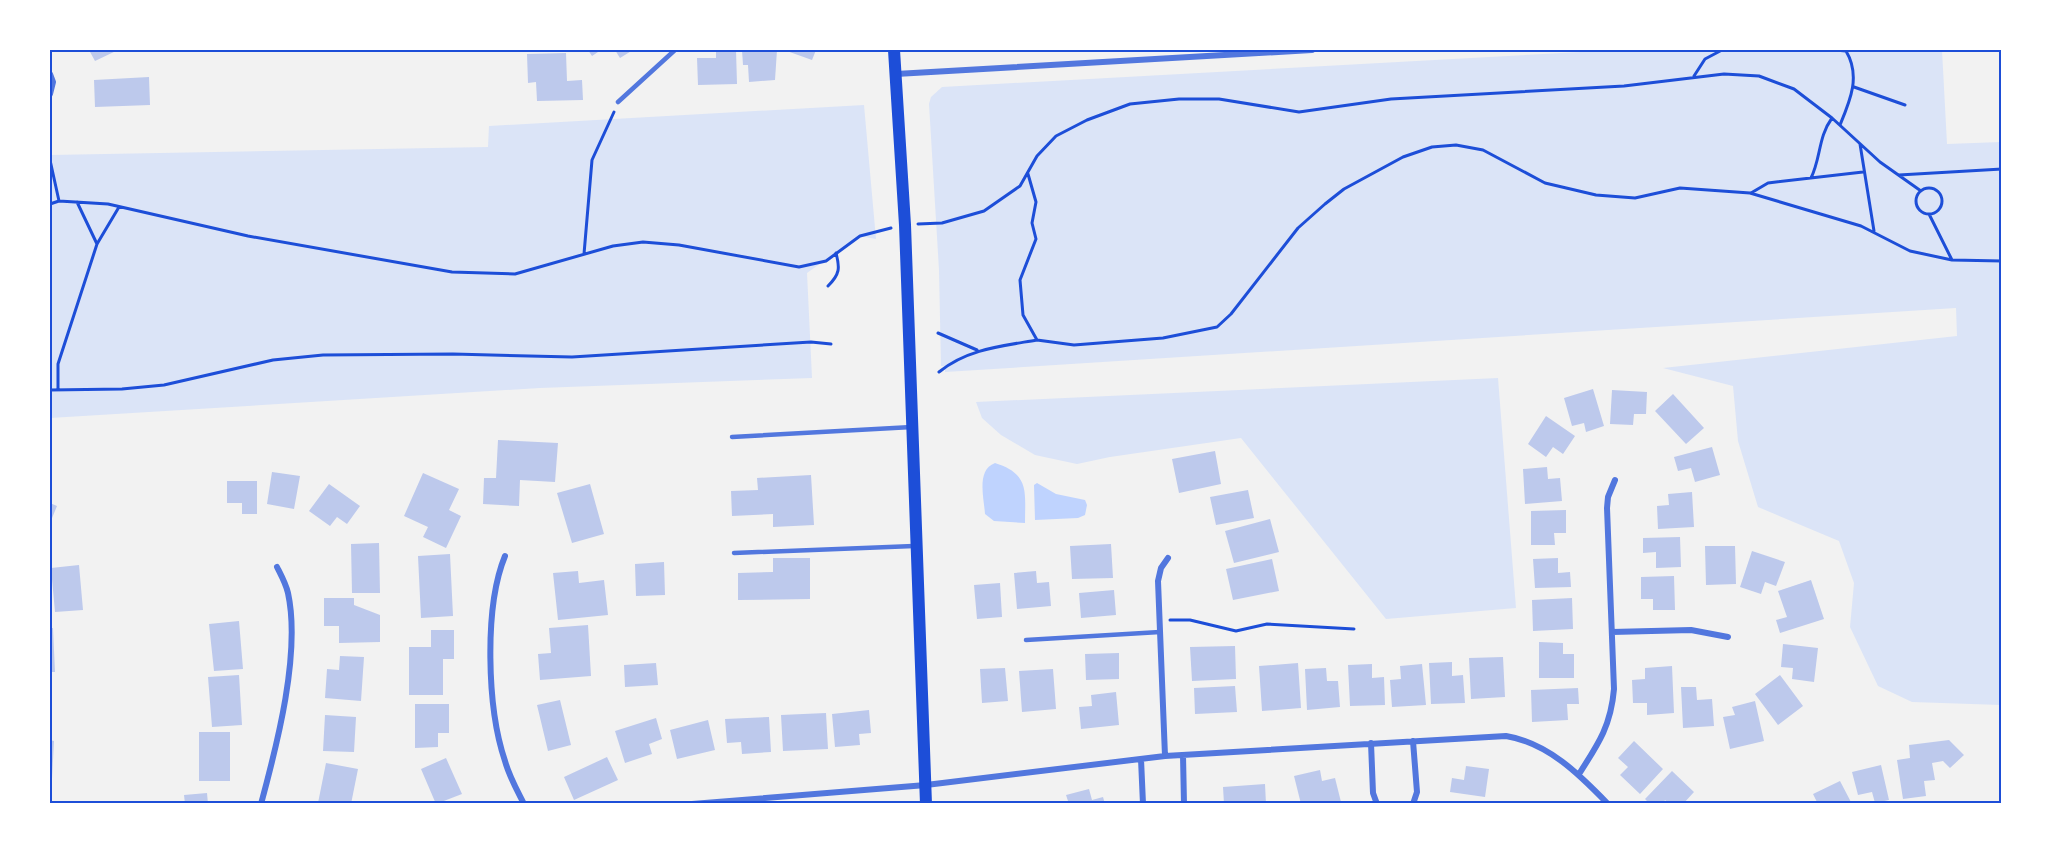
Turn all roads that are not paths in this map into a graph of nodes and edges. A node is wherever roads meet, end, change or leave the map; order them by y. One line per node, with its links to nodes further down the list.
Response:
1 (675, 50): 7 (lane)
2 (894, 50): 5 (main road)
3 (1312, 50): 5 (street)
4 (50, 74): 6 (street)
5 (896, 74): 8 (main road)
6 (50, 94)
7 (618, 102)
8 (912, 428): 9 (lane); 11 (main road)
9 (732, 437)
10 (1615, 480): 17 (street)
11 (918, 546): 12 (lane); 26 (main road)
12 (734, 553)
13 (505, 556): 29 (street)
14 (1168, 558): 16 (street)
15 (277, 567): 28 (street)
16 (1160, 632): 19 (lane); 23 (street)
17 (1612, 632): 18 (street); 25 (street)
18 (1728, 637)
19 (1026, 640)
20 (1413, 741): 21 (street); 25 (street); 35 (street)
21 (1371, 743): 22 (street); 34 (street)
22 (1183, 755): 23 (street); 33 (street)
23 (1165, 756): 24 (street)
24 (1141, 759): 26 (street); 32 (street)
25 (1579, 774): 36 (street)
26 (926, 785): 27 (street); 31 (main road)
27 (787, 800): 30 (street)
28 (261, 804)
29 (524, 804)
30 (693, 804)
31 (926, 804)
32 (1143, 804)
33 (1184, 804)
34 (1377, 804)
35 (1413, 804)
36 (1608, 804)

